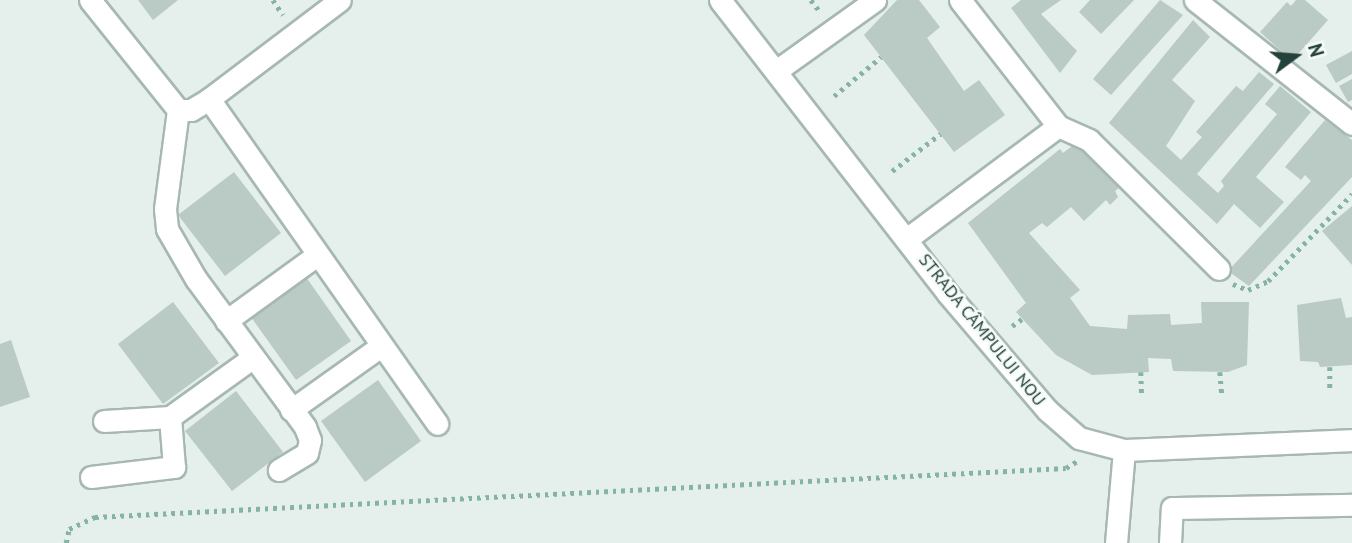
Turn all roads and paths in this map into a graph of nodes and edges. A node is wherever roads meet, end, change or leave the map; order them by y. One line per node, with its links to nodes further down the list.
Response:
1 (90, 0): 11 (street)
2 (340, 0): 10 (street)
3 (720, 0): 8 (street, STRADA CÂMPULUI NOU)
4 (875, 0): 8 (street)
5 (960, 0): 13 (street)
6 (1195, 0): 12 (street)
7 (881, 57): 9 (path)
8 (776, 71): 17 (street, STRADA CÂMPULUI NOU)
9 (834, 96)
10 (209, 99): 11 (street); 18 (street)
11 (178, 110): 21 (street)
12 (1352, 124)
13 (1058, 125): 17 (street); 19 (street)
14 (940, 134): 15 (path)
15 (892, 171)
16 (1352, 194): 19 (path)
17 (908, 238): 36 (street, STRADA CÂMPULUI NOU)
18 (317, 255): 21 (street); 23 (street)
19 (1219, 268)
20 (1022, 319): 22 (path)
21 (226, 320): 24 (street)
22 (1012, 326)
23 (381, 346): 31 (street); 34 (street)
24 (252, 358): 31 (street); 32 (street)
25 (1330, 367): 28 (path)
26 (1141, 372): 30 (path)
27 (1220, 372): 29 (path)
28 (1330, 389)
29 (1222, 394)
30 (1142, 397)
31 (292, 410): 38 (street)
32 (170, 418): 33 (street); 39 (street)
33 (104, 421)
34 (437, 425)
35 (1352, 440): 37 (street, STRADA CÂMPULUI NOU)
36 (1101, 447): 37 (street, STRADA CÂMPULUI NOU); 41 (path)
37 (1124, 450): 42 (street)
38 (279, 470)
39 (91, 477)
40 (1352, 505): 43 (street)
41 (66, 543)
42 (1116, 543)
43 (1170, 543)

